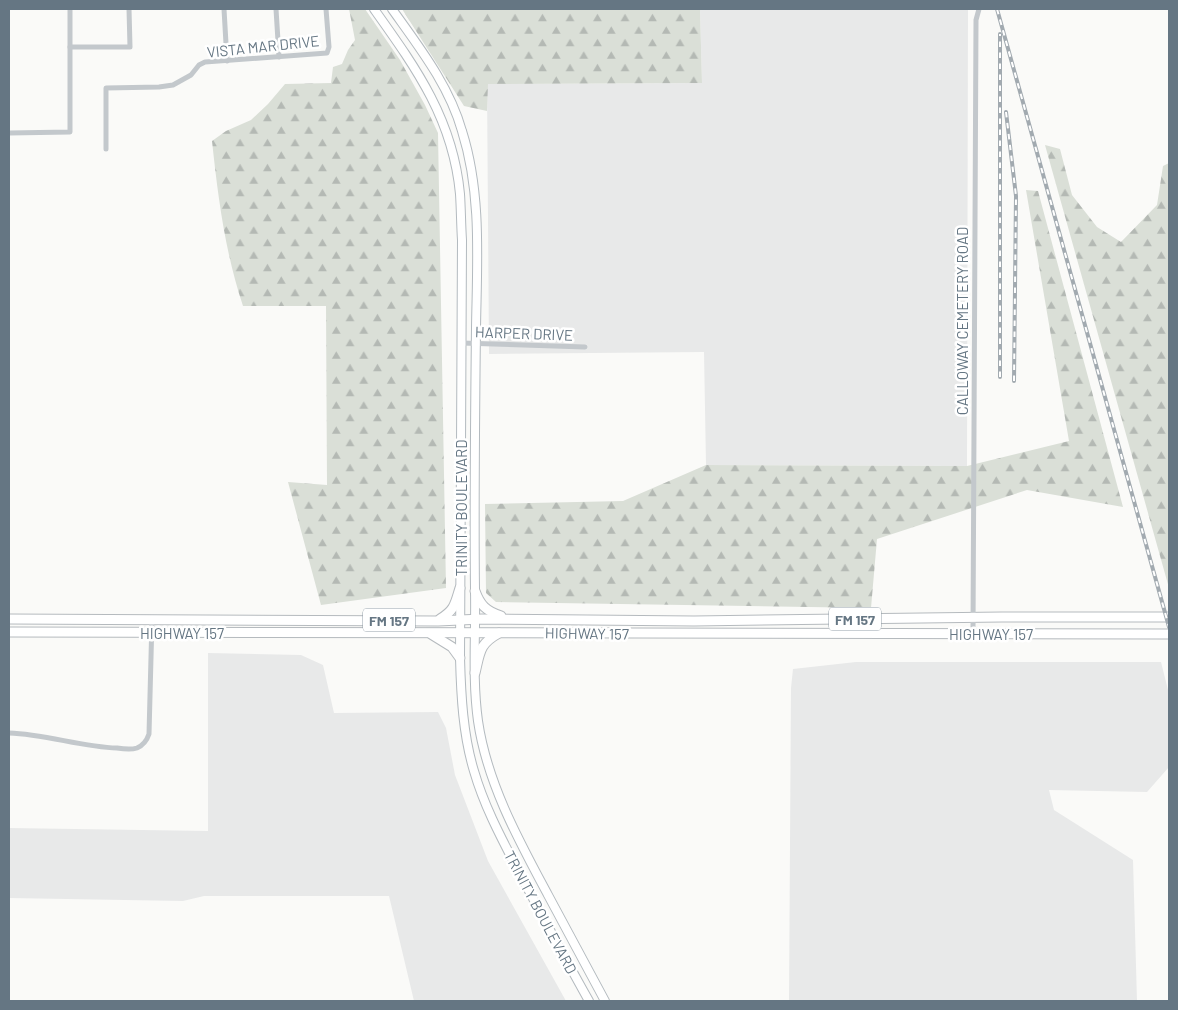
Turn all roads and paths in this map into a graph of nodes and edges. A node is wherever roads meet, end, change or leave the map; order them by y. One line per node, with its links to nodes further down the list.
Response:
1 (70, 9): 9 (street)
2 (129, 9): 9 (street)
3 (224, 9): 11 (street)
4 (276, 9): 10 (street)
5 (326, 9): 10 (street, VISTA MAR DRIVE)
6 (374, 9): 14 (main road, TRINITY BOULEVARD)
7 (392, 9): 15 (main road, TRINITY BOULEVARD)
8 (979, 9): 21 (street, CALLOWAY CEMETERY ROAD)
9 (70, 47): 12 (street)
10 (279, 57): 11 (street, VISTA MAR DRIVE)
11 (228, 60): 13 (street, VISTA MAR DRIVE)
12 (9, 133)
13 (106, 149)
14 (461, 343): 15 (street, HARPER DRIVE); 17 (main road, TRINITY BOULEVARD)
15 (476, 344): 16 (street, HARPER DRIVE); 18 (main road, TRINITY BOULEVARD)
16 (585, 347)
17 (460, 494): 18 (main road); 19 (main road, TRINITY BOULEVARD)
18 (474, 494): 20 (main road, TRINITY BOULEVARD)
19 (460, 588): 25 (main road, TRINITY BOULEVARD); 28 (main road)
20 (476, 591): 26 (main road, TRINITY BOULEVARD); 27 (main road)
21 (974, 617): 22 (main road, HIGHWAY 157 / FM 157); 29 (main road, HIGHWAY 157 / FM 157); 37 (street, CALLOWAY CEMETERY ROAD)
22 (1169, 617)
23 (9, 619): 24 (main road, HIGHWAY 157 / FM 157)
24 (152, 619): 28 (main road, HIGHWAY 157 / FM 157); 33 (street)
25 (460, 619): 26 (main road, HIGHWAY 157 / FM 157); 28 (main road, HIGHWAY 157 / FM 157); 35 (main road, TRINITY BOULEVARD)
26 (476, 619): 27 (main road, HIGHWAY 157 / FM 157); 31 (main road, TRINITY BOULEVARD)
27 (508, 619): 29 (main road, HIGHWAY 157 / FM 157)
28 (438, 620)
29 (685, 621): 36 (main road)
30 (9, 632): 33 (main road, HIGHWAY 157 / FM 157)
31 (475, 632): 32 (main road, HIGHWAY 157 / FM 157); 35 (main road, HIGHWAY 157 / FM 157); 40 (main road, TRINITY BOULEVARD)
32 (500, 632): 36 (main road, HIGHWAY 157 / FM 157); 40 (main road)
33 (152, 633): 34 (main road, HIGHWAY 157 / FM 157); 41 (street)
34 (428, 633): 35 (main road, HIGHWAY 157 / FM 157); 39 (main road)
35 (461, 633): 39 (main road, TRINITY BOULEVARD)
36 (684, 634): 37 (main road, HIGHWAY 157 / FM 157)
37 (974, 634): 38 (main road, HIGHWAY 157 / FM 157)
38 (1167, 634)
39 (460, 658): 43 (main road, TRINITY BOULEVARD)
40 (475, 673): 42 (main road, TRINITY BOULEVARD)
41 (9, 732)
42 (542, 885): 43 (main road); 45 (main road, TRINITY BOULEVARD)
43 (529, 891): 44 (main road, TRINITY BOULEVARD)
44 (589, 1001)
45 (605, 1001)

